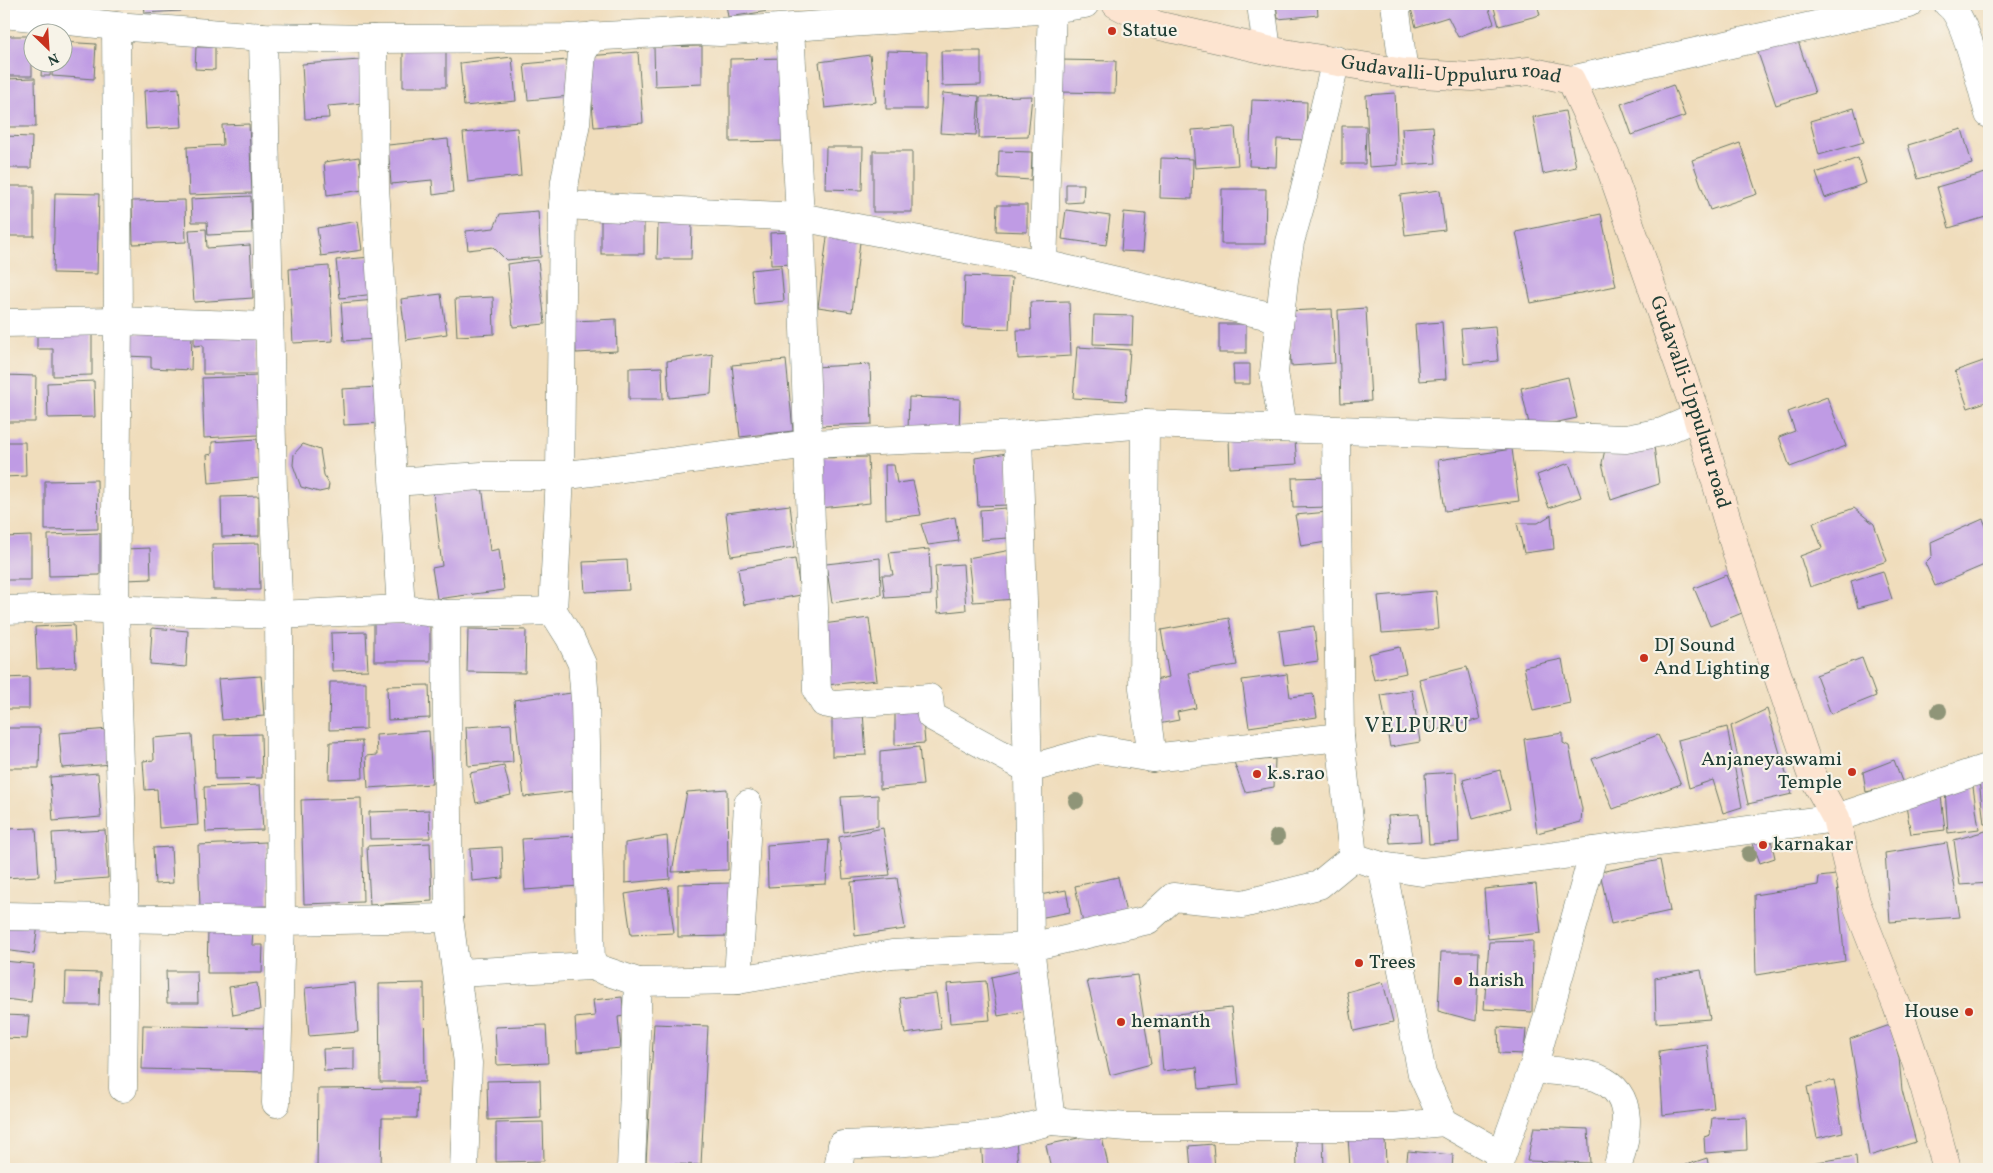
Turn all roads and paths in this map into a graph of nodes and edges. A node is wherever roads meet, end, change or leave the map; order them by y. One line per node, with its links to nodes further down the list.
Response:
1 (1086, 4): 7 (street)
2 (1116, 4): 14 (main road, Gudavalli-Uppuluru road)
3 (1261, 4): 14 (street)
4 (1395, 4): 16 (street)
5 (1909, 4): 17 (street)
6 (1948, 4): 18 (street)
7 (1052, 9): 10 (street); 21 (street)
8 (4, 14): 9 (street)
9 (116, 26): 12 (street); 23 (street)
10 (790, 28): 11 (street); 20 (street)
11 (593, 36): 13 (street); 19 (street)
12 (264, 37): 13 (street); 25 (street)
13 (373, 39): 33 (street)
14 (1267, 50): 15 (main road, Gudavalli-Uppuluru road)
15 (1336, 60): 16 (main road, Gudavalli-Uppuluru road); 22 (street)
16 (1404, 72): 17 (main road, Gudavalli-Uppuluru road)
17 (1571, 80): 26 (main road, Gudavalli-Uppuluru road)
18 (1989, 114)
19 (563, 205): 20 (street); 32 (street)
20 (800, 217): 21 (street); 31 (street)
21 (1043, 264): 22 (street)
22 (1278, 318): 28 (street)
23 (118, 321): 24 (street); 25 (street); 36 (street)
24 (4, 323)
25 (269, 326): 39 (street)
26 (1697, 417): 29 (street); 45 (main road, Gudavalli-Uppuluru road)
27 (1145, 424): 28 (street); 30 (street); 41 (street)
28 (1283, 428): 29 (street)
29 (1336, 431): 40 (street)
30 (1018, 435): 31 (street); 43 (street)
31 (809, 444): 32 (street); 43 (street)
32 (560, 476): 33 (street); 37 (street)
33 (394, 482): 34 (street)
34 (401, 609): 38 (street); 39 (street)
35 (4, 610): 36 (street)
36 (115, 611): 39 (street); 51 (street)
37 (553, 611): 38 (street); 54 (street)
38 (446, 614): 50 (street)
39 (279, 615): 52 (street)
40 (1340, 737): 41 (street); 47 (street)
41 (1152, 758): 43 (street)
42 (1989, 767): 45 (street)
43 (1028, 769): 53 (street)
44 (748, 804): 56 (street)
45 (1836, 818): 46 (street); 68 (main road, Gudavalli-Uppuluru road)
46 (1594, 851): 48 (street); 58 (street)
47 (1353, 857): 48 (street); 53 (street)
48 (1382, 866): 62 (street)
49 (4, 916): 51 (street)
50 (449, 918): 52 (street); 55 (street)
51 (124, 920): 52 (street); 59 (street)
52 (282, 921): 60 (street)
53 (1030, 947): 56 (street); 61 (street)
54 (591, 966): 55 (street); 57 (street)
55 (457, 973): 64 (street)
56 (738, 980): 57 (street)
57 (638, 982): 65 (street)
58 (1532, 1069): 63 (street); 67 (street)
59 (123, 1088)
60 (276, 1103)
61 (1051, 1120): 62 (street); 66 (street)
62 (1444, 1122): 63 (street)
63 (1499, 1162)
64 (464, 1169)
65 (631, 1169)
66 (838, 1169)
67 (1617, 1169)
68 (1947, 1169)

